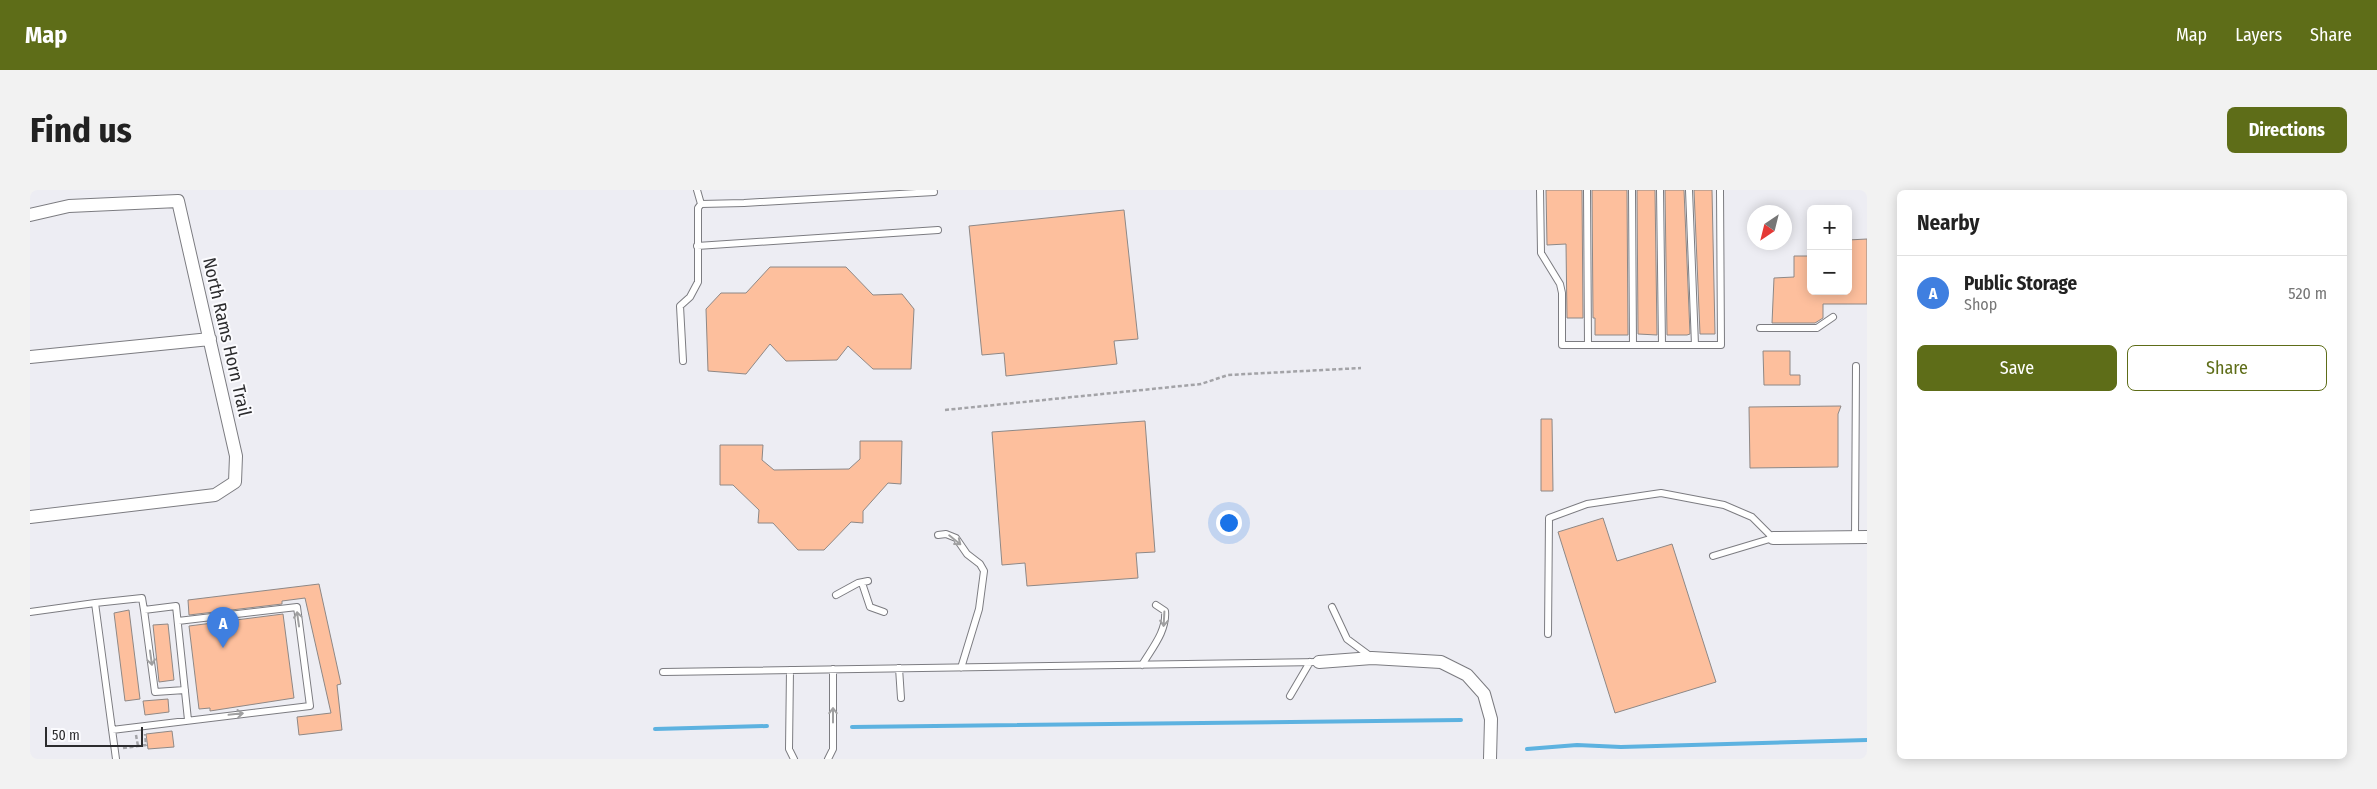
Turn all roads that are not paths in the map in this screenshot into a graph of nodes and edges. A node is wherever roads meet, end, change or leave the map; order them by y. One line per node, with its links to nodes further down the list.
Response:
1 (697, 190): 9 (lane)
2 (1540, 190): 16 (lane)
3 (1587, 190): 16 (lane)
4 (1632, 190): 17 (lane)
5 (1660, 190): 18 (lane)
6 (1689, 190): 19 (lane)
7 (1720, 190): 19 (lane)
8 (934, 192): 9 (lane)
9 (701, 204): 12 (lane)
10 (30, 215): 15 (street, North Rams Horn Trail)
11 (938, 230): 12 (lane)
12 (698, 246): 21 (lane)
13 (1833, 317): 14 (lane)
14 (1760, 328)
15 (210, 339): 20 (street); 23 (street, North Rams Horn Trail)
16 (1588, 345): 17 (lane)
17 (1633, 345): 18 (lane)
18 (1662, 345): 19 (lane)
19 (1695, 345)
20 (30, 357)
21 (683, 361)
22 (1856, 366): 26 (lane)
23 (30, 517)
24 (938, 534): 41 (lane, one-way to 41)
25 (1773, 538): 26 (street); 27 (lane); 36 (lane)
26 (1861, 538)
27 (1713, 556)
28 (836, 595): 34 (lane)
29 (95, 604): 32 (lane); 33 (lane); 49 (lane)
30 (1156, 605): 39 (lane, one-way to 39)
31 (1332, 607): 37 (lane)
32 (144, 610): 35 (lane); 45 (lane, one-way to 45)
33 (30, 612)
34 (884, 612)
35 (178, 621): 45 (lane); 48 (lane, one-way to 35)
36 (1548, 634)
37 (1372, 658): 38 (street); 53 (street)
38 (1314, 662): 39 (lane); 46 (lane)
39 (1142, 665): 41 (lane)
40 (899, 668): 41 (lane); 42 (lane); 47 (lane)
41 (961, 668)
42 (833, 669): 43 (lane); 52 (lane, one-way to 42)
43 (790, 670): 44 (lane); 51 (lane)
44 (663, 672)
45 (185, 690): 48 (lane)
46 (1290, 696)
47 (901, 698)
48 (188, 720): 49 (lane)
49 (112, 730): 50 (lane)
50 (116, 759)
51 (794, 759)
52 (828, 759)
53 (1490, 759)

